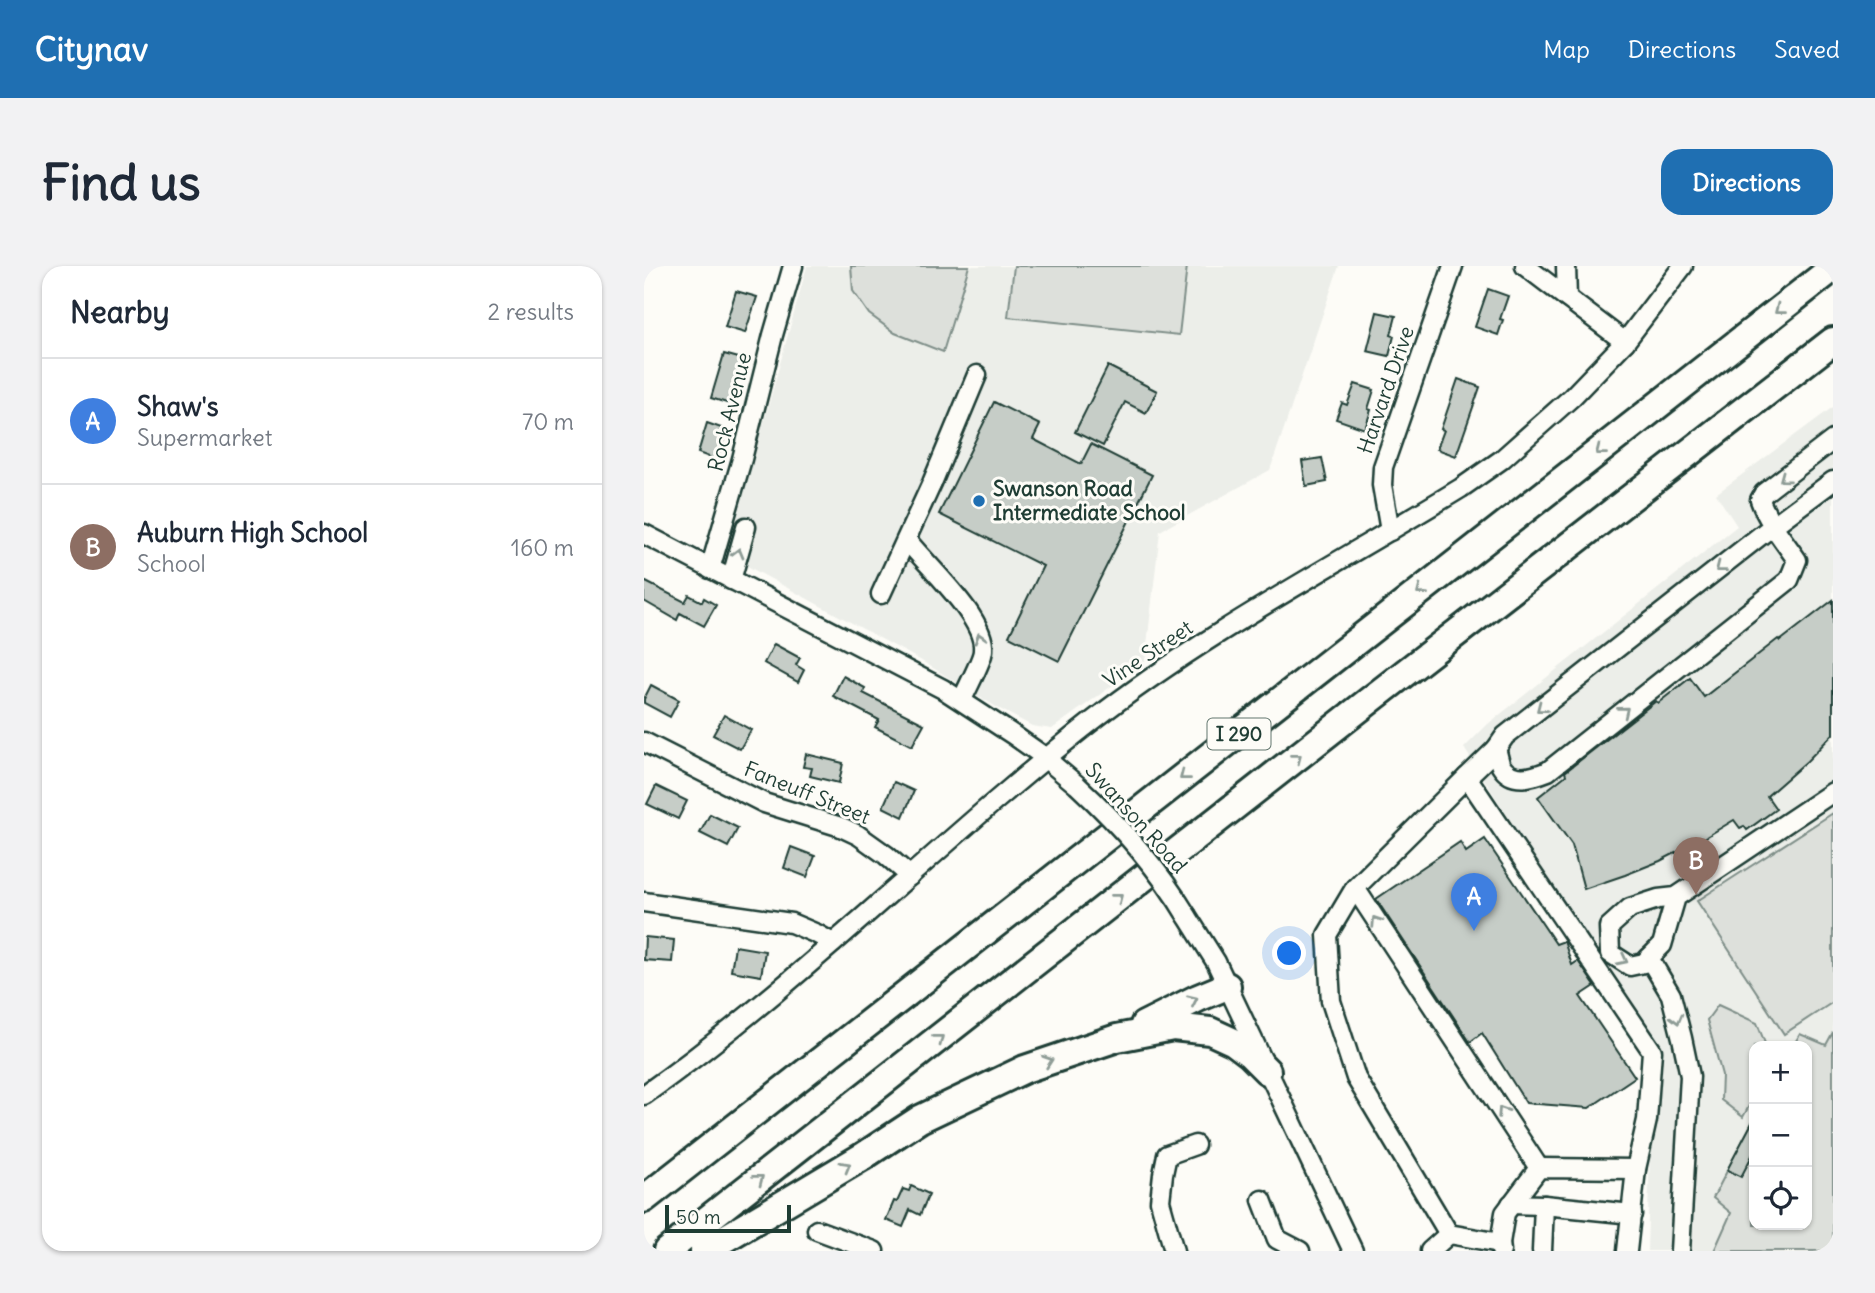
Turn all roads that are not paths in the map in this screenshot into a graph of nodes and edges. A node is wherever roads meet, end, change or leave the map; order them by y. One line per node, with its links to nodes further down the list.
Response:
1 (793, 266): 18 (street, Rock Avenue)
2 (1453, 266): 15 (street, Harvard Drive)
3 (1525, 266): 7 (street)
4 (1566, 266): 7 (street)
5 (1683, 266): 9 (street, Vine Street)
6 (1833, 268): 40 (highway, I 290, one-way to 40)
7 (1567, 298): 9 (street)
8 (1833, 341): 48 (highway, I 290, one-way to 8)
9 (1625, 342): 15 (street, Vine Street)
10 (977, 375): 17 (street)
11 (1833, 440): 13 (street, one-way to 13)
12 (1833, 481): 13 (street)
13 (1774, 526): 23 (street, one-way to 23); 23 (street, one-way to 13)
14 (746, 527): 19 (street, one-way to 14)
15 (1390, 531): 24 (street, Vine Street)
16 (644, 534): 18 (street, Swanson Road)
17 (907, 540): 20 (street); 21 (street, one-way to 17)
18 (710, 569): 19 (street, Swanson Road)
19 (731, 580): 21 (street, Swanson Road)
20 (881, 594)
21 (962, 701): 24 (street, Swanson Road)
22 (644, 742): 27 (street, Faneuff Street)
23 (1496, 749): 25 (street)
24 (1045, 758): 27 (street, Vine Street); 33 (street, Swanson Road, bridge)
25 (1467, 777): 28 (street); 39 (street)
26 (1833, 792): 29 (street)
27 (910, 876): 31 (street, Vine Street)
28 (1355, 888): 38 (street, one-way to 28); 46 (street)
29 (1676, 897): 32 (street); 32 (street, one-way to 32)
30 (644, 902): 31 (street)
31 (833, 943): 36 (street, Vine Street)
32 (1649, 958): 57 (street, one-way to 57)
33 (1227, 986): 34 (highway, one-way to 33); 35 (street, Swanson Road)
34 (1117, 1038): 35 (highway); 49 (highway, one-way to 34)
35 (1267, 1071): 53 (street, Swanson Road)
36 (644, 1095)
37 (1195, 1144): 51 (street)
38 (1539, 1168): 39 (street); 42 (street)
39 (1636, 1169): 44 (street)
40 (644, 1199)
41 (1262, 1199): 52 (street)
42 (1511, 1204): 43 (street); 47 (street)
43 (1544, 1205): 44 (street); 55 (street)
44 (1632, 1214): 56 (street)
45 (817, 1230): 50 (street)
46 (1449, 1234): 47 (street); 54 (street)
47 (1501, 1247)
48 (667, 1251)
49 (704, 1251)
50 (874, 1251)
51 (1174, 1251)
52 (1300, 1251)
53 (1353, 1251)
54 (1430, 1251)
55 (1542, 1251)
56 (1627, 1251)
57 (1680, 1251)

